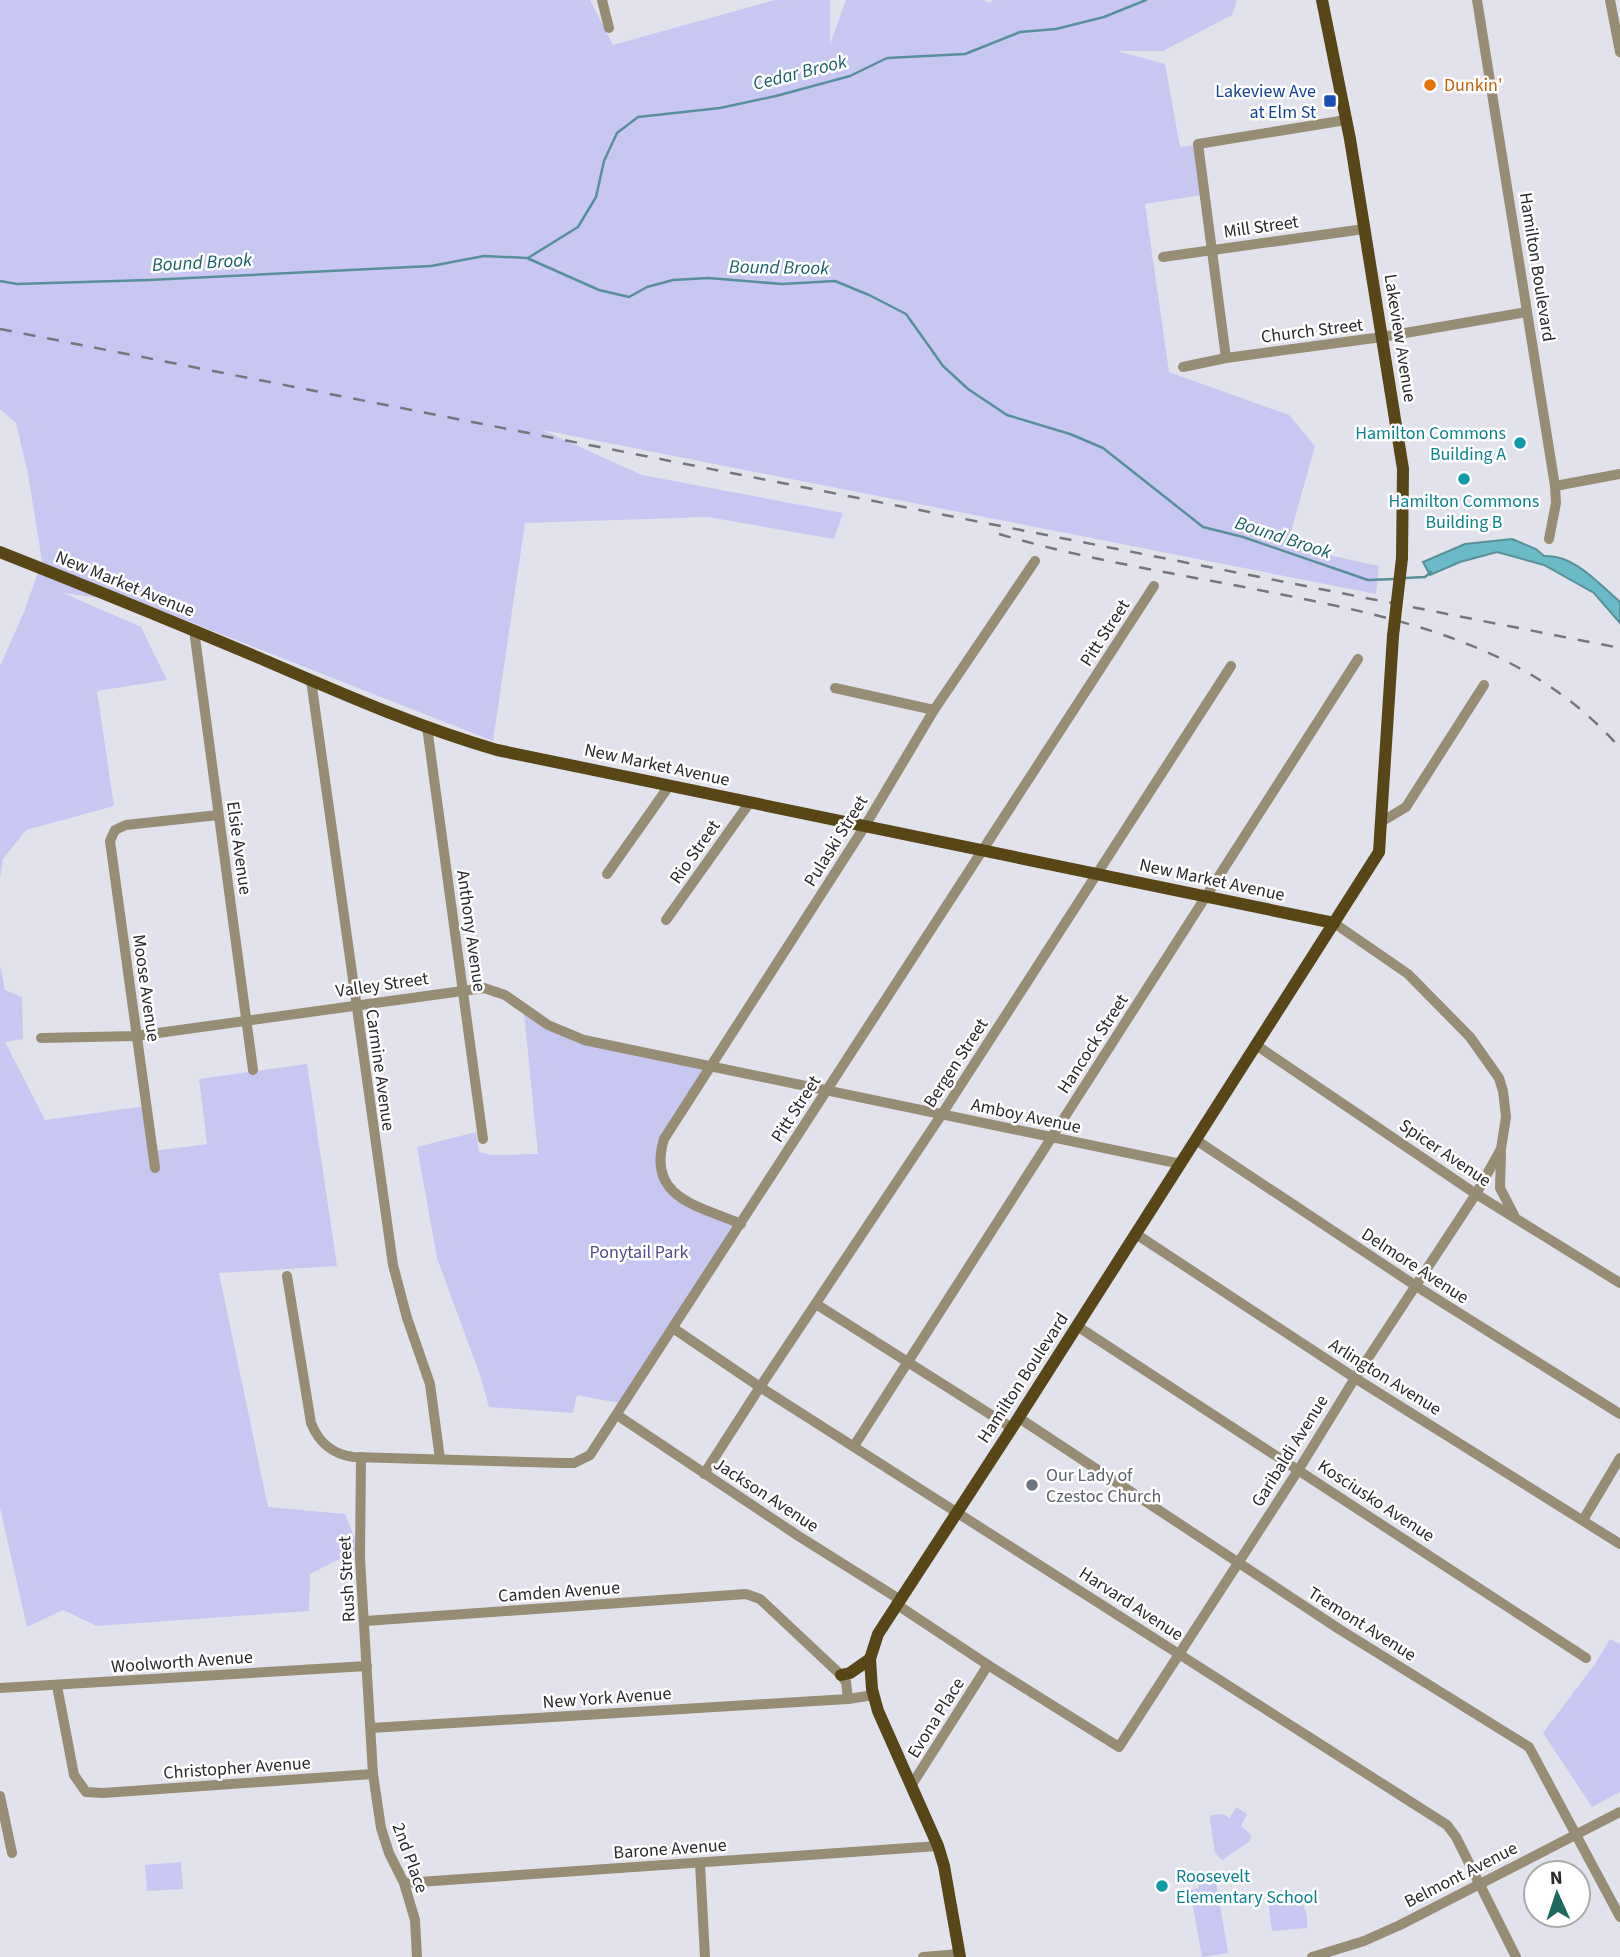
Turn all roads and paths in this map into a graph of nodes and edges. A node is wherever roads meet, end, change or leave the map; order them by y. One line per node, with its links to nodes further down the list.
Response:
1 (602, 0): 5 (street)
2 (1322, 0): 7 (main road, Lakeview Avenue)
3 (1477, 0): 11 (street, Hamilton Boulevard)
4 (1610, 0): 6 (street)
5 (609, 28)
6 (1620, 52)
7 (1346, 120): 8 (main road, Lakeview Avenue); 9 (street)
8 (1364, 229): 9 (street, Mill Street); 12 (main road, Lakeview Avenue)
9 (1211, 249): 10 (street, Mill Street); 13 (street)
10 (1163, 257)
11 (1527, 312): 12 (street, Church Street); 16 (street, Hamilton Boulevard)
12 (1382, 337): 13 (street, Church Street); 32 (main road, Lakeview Avenue, bridge)
13 (1226, 358): 14 (street, Church Street)
14 (1183, 367)
15 (1620, 474): 16 (street)
16 (1555, 486): 17 (street, Hamilton Boulevard)
17 (1549, 539)
18 (0, 552): 21 (main road, New Market Avenue)
19 (1035, 561): 27 (street, Pulaski Street)
20 (1154, 586): 34 (street, Pitt Street)
21 (194, 630): 24 (main road, New Market Avenue); 31 (street, Elsie Avenue)
22 (1358, 659): 38 (street, Hancock Street)
23 (1231, 666): 37 (street, Bergen Street)
24 (311, 680): 28 (main road, New Market Avenue); 42 (street, Carmine Avenue)
25 (1483, 685): 32 (street)
26 (835, 688): 27 (street)
27 (934, 710): 33 (street, Pulaski Street)
28 (427, 727): 29 (main road, New Market Avenue); 41 (street, Anthony Avenue)
29 (669, 786): 30 (main road, New Market Avenue); 36 (street)
30 (750, 802): 33 (main road, New Market Avenue); 39 (street, Rio Street)
31 (218, 815): 43 (street, Elsie Avenue); 44 (street, Moose Avenue)
32 (1381, 822): 35 (main road, Lakeview Avenue)
33 (865, 826): 34 (main road, New Market Avenue); 48 (street, Pulaski Street)
34 (983, 850): 37 (main road, New Market Avenue); 50 (street, Pitt Street)
35 (1379, 852): 40 (main road, Hamilton Boulevard)
36 (607, 874)
37 (1097, 874): 38 (main road, New Market Avenue); 51 (street, Bergen Street)
38 (1206, 896): 40 (main road, New Market Avenue); 52 (street, Hancock Street)
39 (666, 919)
40 (1334, 923): 46 (main road, Hamilton Boulevard); 55 (street)
41 (463, 989): 42 (street, Valley Street); 47 (street, Valley Street); 53 (street, Anthony Avenue)
42 (355, 1004): 43 (street, Valley Street); 77 (street, Carmine Avenue)
43 (246, 1020): 44 (street, Valley Street); 49 (street, Elsie Avenue)
44 (136, 1036): 45 (street, Valley Street); 57 (street, Moose Avenue)
45 (41, 1038)
46 (1256, 1045): 54 (main road, Hamilton Boulevard); 58 (street, Spicer Avenue)
47 (618, 1047): 48 (street, Amboy Avenue)
48 (711, 1066): 50 (street, Amboy Avenue); 60 (street, Pulaski Street)
49 (253, 1070)
50 (827, 1090): 51 (street, Amboy Avenue); 60 (street, Pitt Street)
51 (942, 1114): 52 (street, Amboy Avenue); 65 (street, Bergen Street)
52 (1051, 1138): 56 (street, Amboy Avenue); 68 (street, Hancock Street)
53 (483, 1139)
54 (1196, 1140): 56 (main road, Hamilton Boulevard); 64 (street, Delmore Avenue)
55 (1501, 1149): 58 (street, Garibaldi Avenue); 59 (street)
56 (1181, 1164): 61 (main road, Hamilton Boulevard)
57 (155, 1168)
58 (1476, 1194): 59 (street, Spicer Avenue); 64 (street, Garibaldi Avenue)
59 (1516, 1218): 63 (street, Spicer Avenue)
60 (741, 1224): 67 (street, Pitt Street)
61 (1136, 1234): 66 (main road, Hamilton Boulevard); 69 (street, Arlington Avenue)
62 (287, 1276): 75 (street)
63 (1620, 1283)
64 (1416, 1286): 69 (street, Garibaldi Avenue); 71 (street, Delmore Avenue)
65 (816, 1304): 68 (street, Tremont Avenue); 70 (street, Bergen Street)
66 (1077, 1326): 73 (main road, Hamilton Boulevard); 78 (street, Kosciusko Avenue)
67 (673, 1328): 70 (street, Harvard Avenue); 72 (street, Pitt Street)
68 (909, 1361): 73 (street, Tremont Avenue); 74 (street, Hancock Street)
69 (1355, 1378): 78 (street, Garibaldi Avenue); 81 (street, Arlington Avenue)
70 (760, 1387): 74 (street, Harvard Avenue); 79 (street, Bergen Street)
71 (1620, 1414)
72 (617, 1415): 77 (street, Pitt Street); 79 (street, Jackson Avenue)
73 (1016, 1423): 80 (main road, Hamilton Boulevard); 83 (street, Tremont Avenue)
74 (854, 1446): 80 (street, Harvard Avenue)
75 (361, 1457): 77 (street, Pitt Street); 85 (street, Rush Street)
76 (1620, 1458): 81 (street)
77 (440, 1460)
78 (1299, 1469): 83 (street, Garibaldi Avenue); 87 (street, Kosciusko Avenue)
79 (704, 1474): 84 (street, Jackson Avenue)
80 (956, 1511): 84 (main road, Hamilton Boulevard); 86 (street, Harvard Avenue)
81 (1583, 1520): 82 (street, Arlington Avenue)
82 (1620, 1544)
83 (1237, 1562): 86 (street, Garibaldi Avenue); 102 (street, Tremont Avenue)
84 (897, 1602): 88 (main road, Hamilton Boulevard); 89 (street, Jackson Avenue)
85 (365, 1621): 90 (street, Rush Street); 91 (street, Camden Avenue)
86 (1178, 1653): 96 (street, Garibaldi Avenue); 107 (street, Harvard Avenue)
87 (1586, 1658)
88 (870, 1659): 91 (main road); 94 (main road, Hamilton Boulevard)
89 (988, 1665): 96 (street, Jackson Avenue); 99 (street, Evona Place)
90 (367, 1666): 92 (street, Woolworth Avenue); 97 (street, Rush Street)
91 (841, 1675): 95 (street)
92 (57, 1686): 93 (street, Woolworth Avenue); 98 (street, Christopher Avenue)
93 (0, 1688)
94 (874, 1695): 95 (street, New York Avenue); 99 (main road, Hamilton Boulevard)
95 (848, 1699): 97 (street, New York Avenue)
96 (1132, 1726)
97 (371, 1728): 98 (street, 2nd Place)
98 (373, 1774): 106 (street, 2nd Place)
99 (911, 1786): 103 (main road, Hamilton Boulevard)
100 (0, 1796): 104 (street)
101 (1620, 1812): 102 (street, Belmont Avenue)
102 (1577, 1833): 107 (street, Belmont Avenue); 108 (street, Tremont Avenue)
103 (939, 1846): 105 (street, Barone Avenue); 109 (main road, Hamilton Boulevard)
104 (12, 1853)
105 (700, 1864): 106 (street, Barone Avenue); 111 (street)
106 (404, 1883): 110 (street, 2nd Place)
107 (1479, 1884): 113 (street, Belmont Avenue); 114 (street, Harvard Avenue)
108 (1620, 1917)
109 (959, 1956): 112 (street)
110 (417, 1957)
111 (705, 1957)
112 (923, 1957)
113 (1312, 1957)
114 (1516, 1957)

